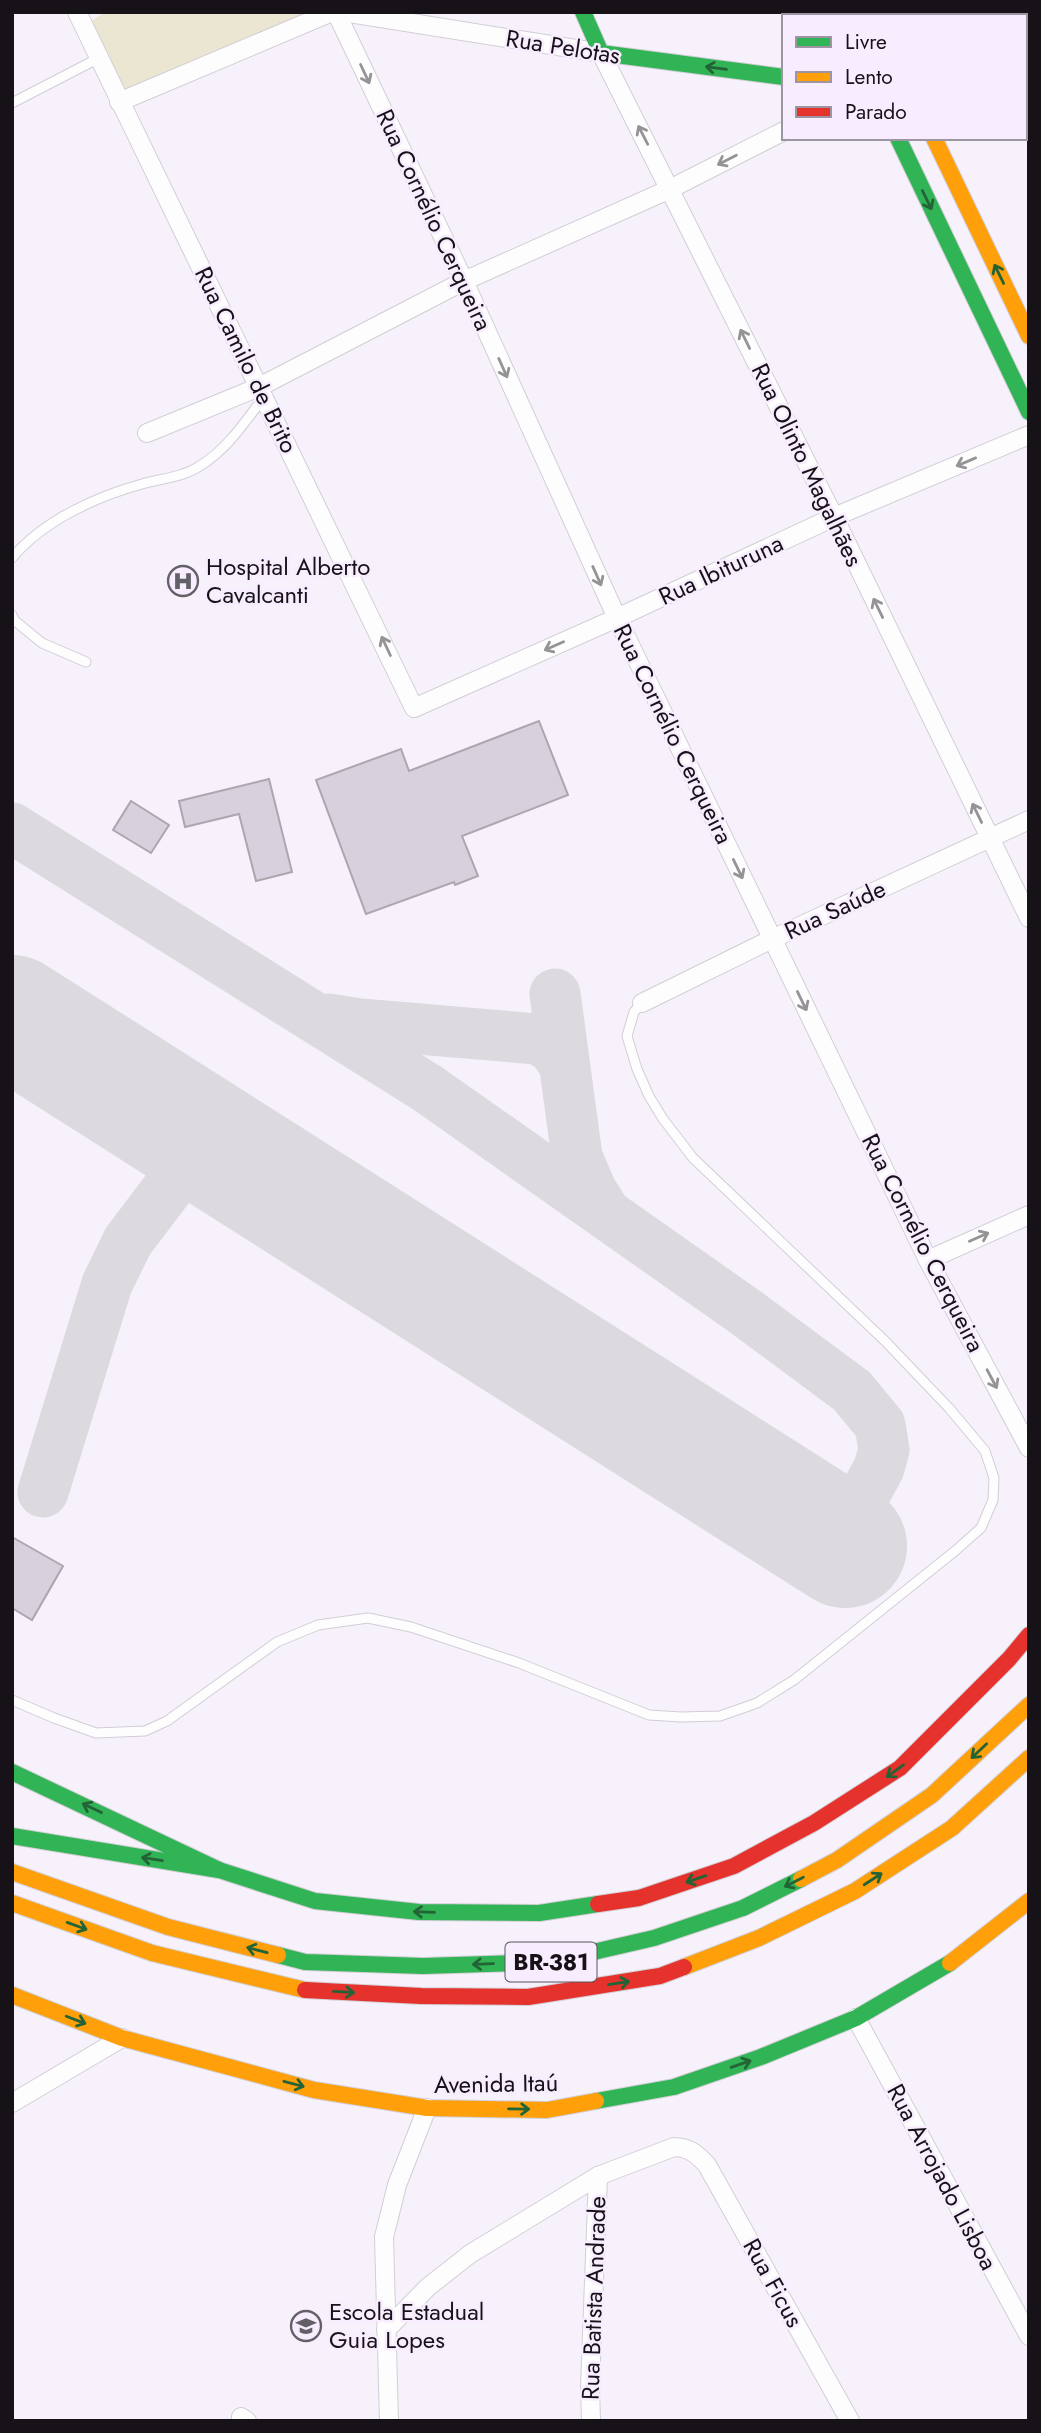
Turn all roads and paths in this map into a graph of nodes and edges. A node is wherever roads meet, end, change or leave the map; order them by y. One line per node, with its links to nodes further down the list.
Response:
1 (334, 12): 8 (street); 14 (street, Rua Cornélio Cerqueira, one-way to 14)
2 (343, 12): 5 (street, Rua Pelotas)
3 (583, 12): 5 (main road, Rua Olinto Magalhães)
4 (83, 15): 6 (street, Rua Camilo de Brito)
5 (601, 53): 7 (main road, Rua Pelotas, one-way to 5); 13 (street, Rua Olinto Magalhães, one-way to 5)
6 (99, 58): 8 (street, Rua Camilo de Brito); 9 (lane)
7 (782, 77)
8 (119, 102): 16 (street, Rua Camilo de Brito)
9 (12, 103)
10 (782, 132): 13 (street, one-way to 13)
11 (899, 140): 17 (main road, one-way to 17)
12 (935, 140): 15 (main road, one-way to 12)
13 (670, 189): 14 (street); 20 (street, Rua Olinto Magalhães, one-way to 13)
14 (464, 281): 16 (street); 23 (street, Rua Cornélio Cerqueira, one-way to 23)
15 (1029, 336)
16 (261, 392): 18 (street); 21 (lane); 25 (street, Rua Camilo de Brito, one-way to 16)
17 (1029, 412)
18 (147, 433)
19 (1029, 435): 20 (street, Rua Ibituruna, one-way to 20)
20 (834, 517): 23 (street, Rua Ibituruna); 27 (street, Rua Olinto Magalhães, one-way to 20)
21 (12, 558)
22 (12, 615): 24 (lane)
23 (617, 618): 25 (street, Rua Ibituruna, one-way to 25); 29 (street, Rua Cornélio Cerqueira, one-way to 29)
24 (86, 662)
25 (414, 708)
26 (1029, 820): 27 (street, Rua Saúde)
27 (989, 839): 28 (street, Rua Olinto Magalhães); 29 (street, Rua Saúde)
28 (1029, 918)
29 (772, 939): 30 (street, Rua Saúde); 32 (street, Rua Cornélio Cerqueira, one-way to 32)
30 (642, 1003): 35 (lane)
31 (1029, 1215): 32 (street, one-way to 31)
32 (928, 1260): 33 (street, Rua Cornélio Cerqueira, one-way to 33)
33 (1029, 1448)
34 (1029, 1635): 40 (main road, one-way to 40)
35 (12, 1700)
36 (1029, 1704): 41 (main road, BR-381, one-way to 41)
37 (1029, 1758): 43 (main road, BR-381, one-way to 37)
38 (12, 1772): 40 (main road, one-way to 38)
39 (12, 1836): 40 (main road, one-way to 39)
40 (219, 1870)
41 (12, 1871)
42 (1029, 1901): 45 (main road, Avenida Itaú)
43 (12, 1903)
44 (12, 1995): 46 (main road, Avenida Itaú, one-way to 46)
45 (856, 2018): 48 (main road, Avenida Itaú, one-way to 45); 51 (street, Rua Arrojado Lisboa)
46 (122, 2038): 47 (street); 48 (main road, Avenida Itaú, one-way to 48)
47 (12, 2103)
48 (427, 2108): 50 (street)
49 (598, 2176): 50 (street); 53 (street, Rua Batista Andrade); 54 (street, Rua Ficus)
50 (386, 2330): 52 (street)
51 (1029, 2336)
52 (389, 2421)
53 (591, 2421)
54 (850, 2421)

